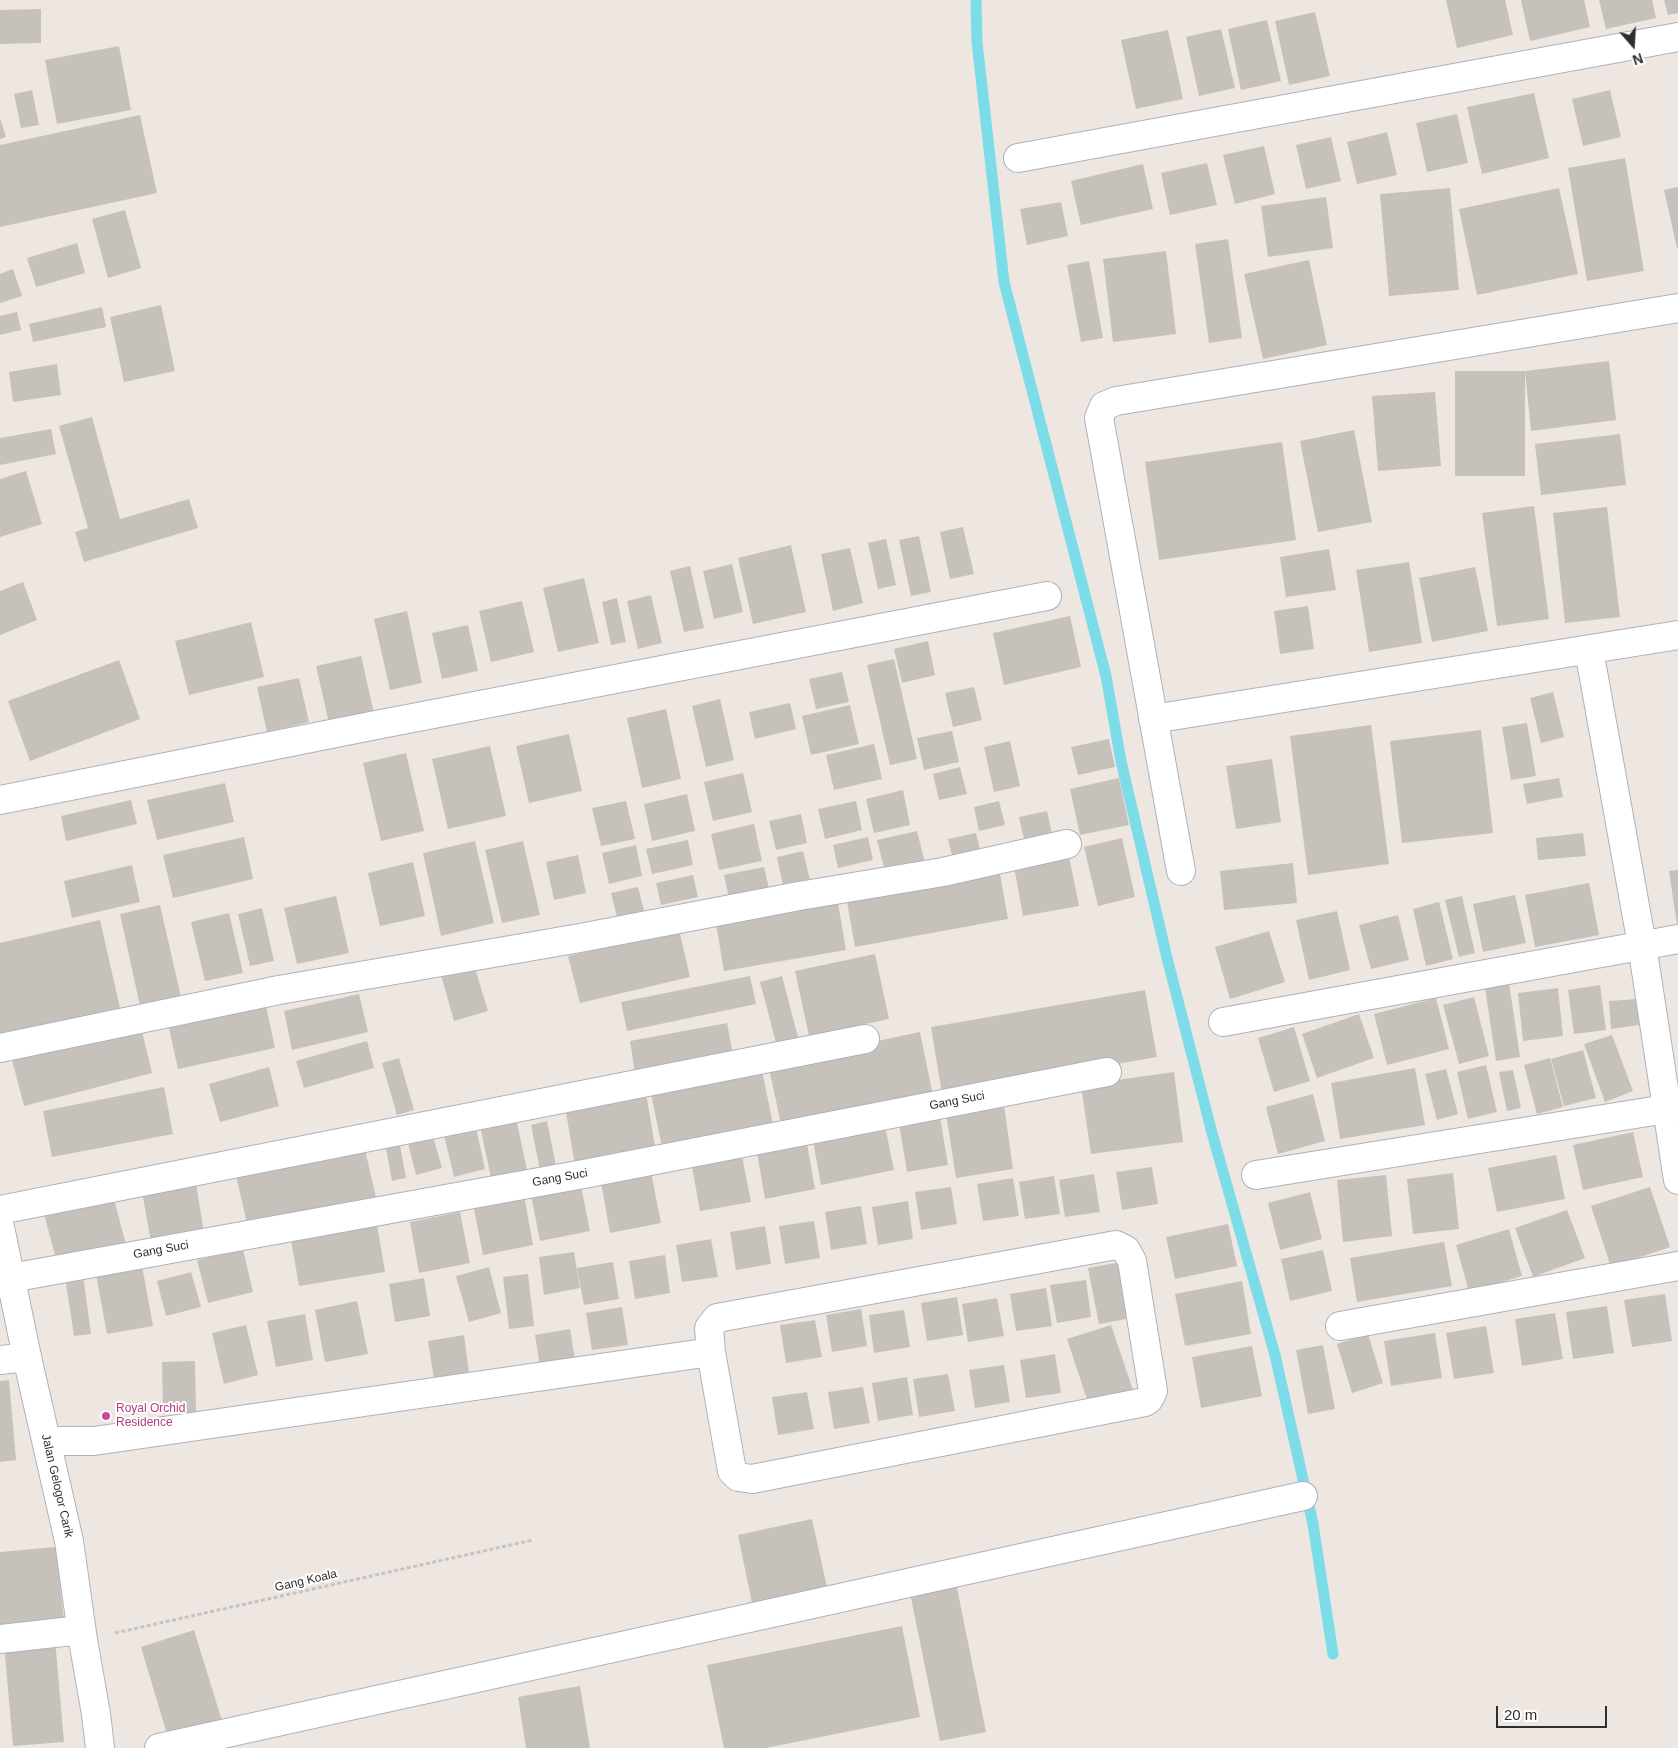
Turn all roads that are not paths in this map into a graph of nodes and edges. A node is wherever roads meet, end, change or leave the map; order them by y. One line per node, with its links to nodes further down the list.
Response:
1 (1678, 37): 2 (street)
2 (1018, 158)
3 (1678, 308): 7 (street)
4 (1046, 596): 8 (street)
5 (1678, 635): 6 (street)
6 (1589, 650): 7 (street); 12 (street)
7 (1153, 719): 10 (street)
8 (0, 800)
9 (1066, 844): 15 (street)
10 (1181, 871)
11 (1678, 939): 12 (street)
12 (1642, 945): 13 (street); 17 (street)
13 (1223, 1022)
14 (864, 1039): 20 (street)
15 (0, 1048)
16 (1107, 1072): 23 (street, Gang Suci)
17 (1673, 1108): 18 (street); 19 (street)
18 (1256, 1175)
19 (1678, 1180)
20 (0, 1210)
21 (0, 1227): 23 (street, Jalan Gelogor Carik)
22 (1678, 1266): 24 (street)
23 (11, 1278): 26 (street, Jalan Gelogor Carik)
24 (1340, 1326)
25 (711, 1352): 25 (street); 28 (street)
26 (27, 1357): 27 (street); 28 (street, Jalan Gelogor Carik)
27 (0, 1360)
28 (47, 1441): 30 (street, Jalan Gelogor Carik)
29 (1303, 1496): 33 (street)
30 (82, 1635): 31 (street); 32 (street, Jalan Gelogor Carik)
31 (0, 1639)
32 (100, 1748)
33 (159, 1748)

